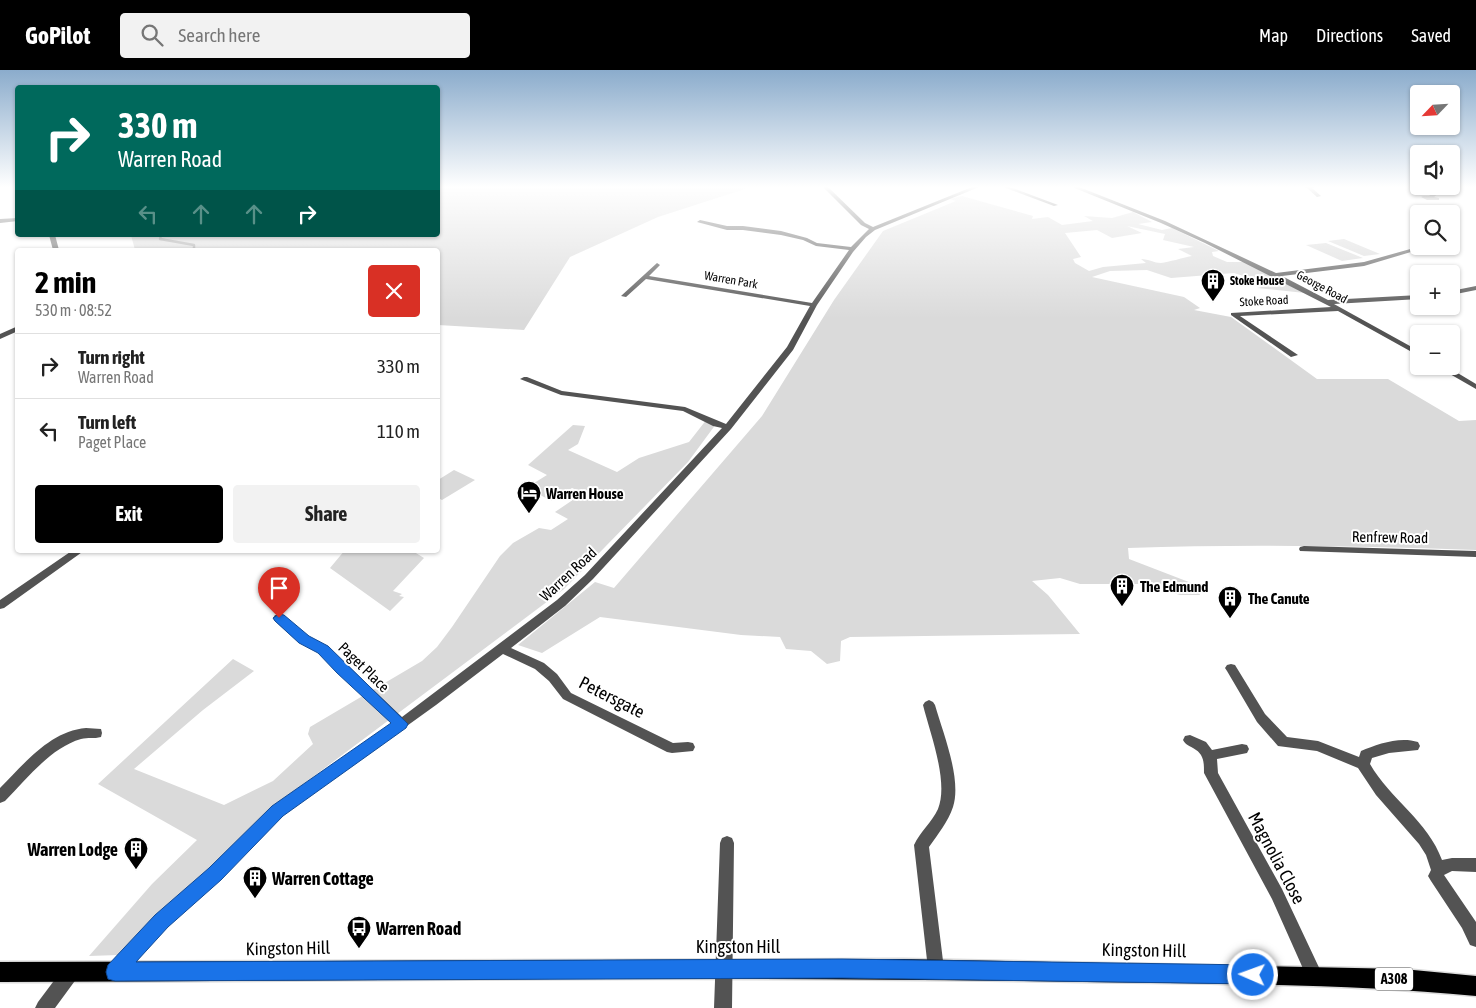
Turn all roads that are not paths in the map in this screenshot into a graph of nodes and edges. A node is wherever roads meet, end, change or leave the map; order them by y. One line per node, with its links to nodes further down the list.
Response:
1 (758, 231): 4 (street)
2 (871, 231): 4 (street, Warren Road)
3 (1184, 231): 7 (street, George Road)
4 (852, 249): 14 (street, Warren Road)
5 (1410, 251): 7 (street)
6 (657, 265): 8 (street)
7 (1277, 276): 13 (street, George Road)
8 (646, 277): 11 (street); 14 (street, Warren Park)
9 (1476, 288): 10 (street)
10 (1460, 291)
11 (624, 296)
12 (1410, 298): 13 (street)
13 (1328, 302): 15 (street, George Road)
14 (814, 305): 23 (street, Warren Road)
15 (1340, 308): 18 (street, George Road); 19 (street, Stoke Road)
16 (15, 330): 17 (street)
17 (0, 337)
18 (1410, 349)
19 (1294, 355)
20 (1455, 375): 22 (street)
21 (524, 378): 23 (street)
22 (1476, 387)
23 (728, 427): 29 (street, Warren Road)
24 (1304, 550): 26 (street, Renfrew Road)
25 (76, 553): 27 (street)
26 (1476, 554)
27 (0, 605)
28 (279, 618): 32 (street, Paget Place)
29 (502, 649): 32 (street, Warren Road); 36 (street, Petersgate)
30 (1230, 668): 39 (street)
31 (929, 705): 46 (street)
32 (401, 724): 49 (street, Warren Road)
33 (96, 733): 40 (street)
34 (1190, 740): 38 (street)
35 (1413, 746): 39 (street)
36 (688, 747)
37 (1242, 749): 38 (street)
38 (1210, 756): 50 (street, Magnolia Close)
39 (1363, 764): 43 (street)
40 (0, 797)
41 (726, 843): 45 (street)
42 (1476, 865): 43 (street)
43 (1438, 869): 44 (street)
44 (1476, 939)
45 (722, 969): 46 (main road, Kingston Hill / A308); 49 (main road, Kingston Hill / A308); 53 (street)
46 (936, 969): 50 (main road, Kingston Hill / A308)
47 (0, 972): 48 (main road, Kingston Hill / A308)
48 (71, 972): 49 (main road, Kingston Hill / A308); 52 (street)
49 (115, 972)
50 (1315, 976): 51 (main road, Kingston Hill / A308)
51 (1476, 986)
52 (44, 1008)
53 (723, 1008)

